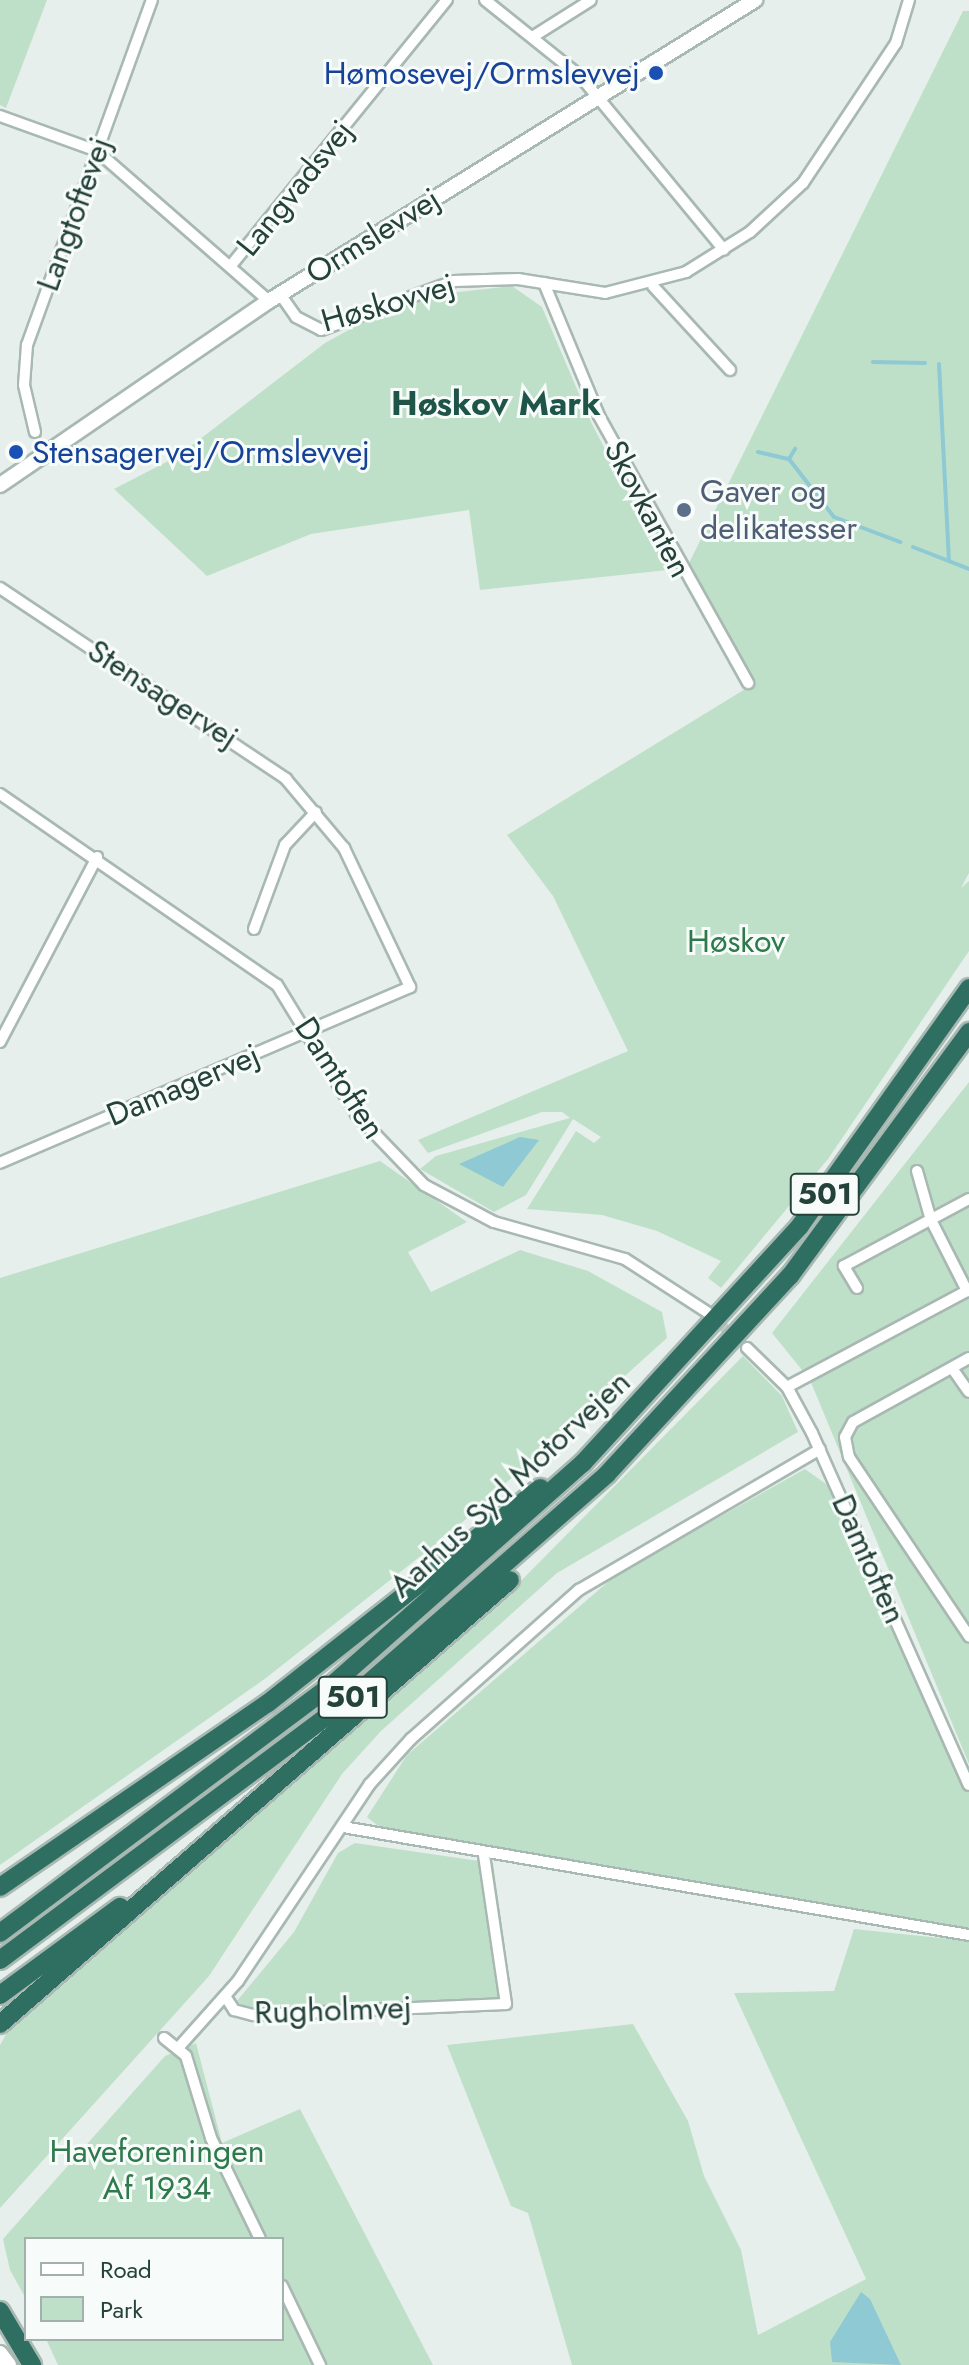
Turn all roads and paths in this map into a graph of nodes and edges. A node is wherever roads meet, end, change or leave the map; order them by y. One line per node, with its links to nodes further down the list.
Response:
1 (152, 0): 10 (street, Langtoftevej)
2 (447, 0): 12 (street, Langvadsvej)
3 (485, 0): 7 (street)
4 (591, 0): 7 (street)
5 (755, 0): 8 (street, Ormslevvej)
6 (909, 0): 11 (street, Høskovvej)
7 (534, 36): 8 (street)
8 (597, 99): 11 (street); 15 (street, Ormslevvej)
9 (0, 116): 10 (street, Høskovvej)
10 (97, 151): 12 (street, Høskovvej); 17 (street, Langtoftevej)
11 (724, 250): 14 (street, Høskovvej)
12 (233, 263): 15 (street, Høskovvej)
13 (544, 283): 14 (street, Høskovvej); 15 (street, Høskovvej); 20 (street, Skovkanten)
14 (653, 286): 16 (street)
15 (275, 297): 18 (street, Ormslevvej)
16 (730, 370)
17 (35, 432)
18 (0, 485)
19 (0, 588): 22 (street, Stensagervej)
20 (748, 683)
21 (0, 794): 23 (street, Damtoften)
22 (316, 812): 24 (street); 25 (street, Stensagervej)
23 (97, 857): 27 (street, Damtoften); 29 (street)
24 (254, 929)
25 (410, 987): 27 (street, Damagervej)
26 (969, 988): 40 (highway, Aarhus Syd Motorvejen / 501)
27 (311, 1030): 30 (street, Damagervej); 36 (street, Damtoften)
28 (969, 1032): 43 (highway, Aarhus Syd Motorvejen / 501)
29 (0, 1042)
30 (0, 1163)
31 (917, 1171): 33 (street)
32 (969, 1199): 33 (street)
33 (931, 1220): 34 (street); 35 (street)
34 (857, 1288)
35 (968, 1291): 41 (street)
36 (707, 1312)
37 (747, 1348): 41 (street, Damtoften)
38 (969, 1358): 39 (street)
39 (952, 1368): 42 (street); 45 (street)
40 (660, 1385): 50 (highway); 51 (highway, Aarhus Syd Motorvejen / 501)
41 (787, 1387): 44 (street, Damtoften)
42 (969, 1392)
43 (679, 1400): 47 (highway); 53 (highway, Aarhus Syd Motorvejen / 501)
44 (820, 1449): 46 (street, Damtoften); 48 (street, Rugholmvej)
45 (969, 1636)
46 (969, 1785)
47 (274, 1790): 54 (highway); 56 (highway)
48 (343, 1827): 49 (street); 55 (street, Rugholmvej)
49 (484, 1855): 52 (street); 55 (street, Rugholmvej)
50 (0, 1887)
51 (0, 1933)
52 (969, 1935)
53 (0, 1960)
54 (0, 1995)
55 (225, 1996): 58 (street)
56 (0, 2024)
57 (164, 2038): 58 (street)
58 (179, 2047): 59 (street)
59 (259, 2237)
60 (284, 2290): 65 (street)
61 (0, 2311): 64 (highway)
62 (0, 2353): 63 (street)
63 (9, 2365)
64 (32, 2365)
65 (320, 2365)

